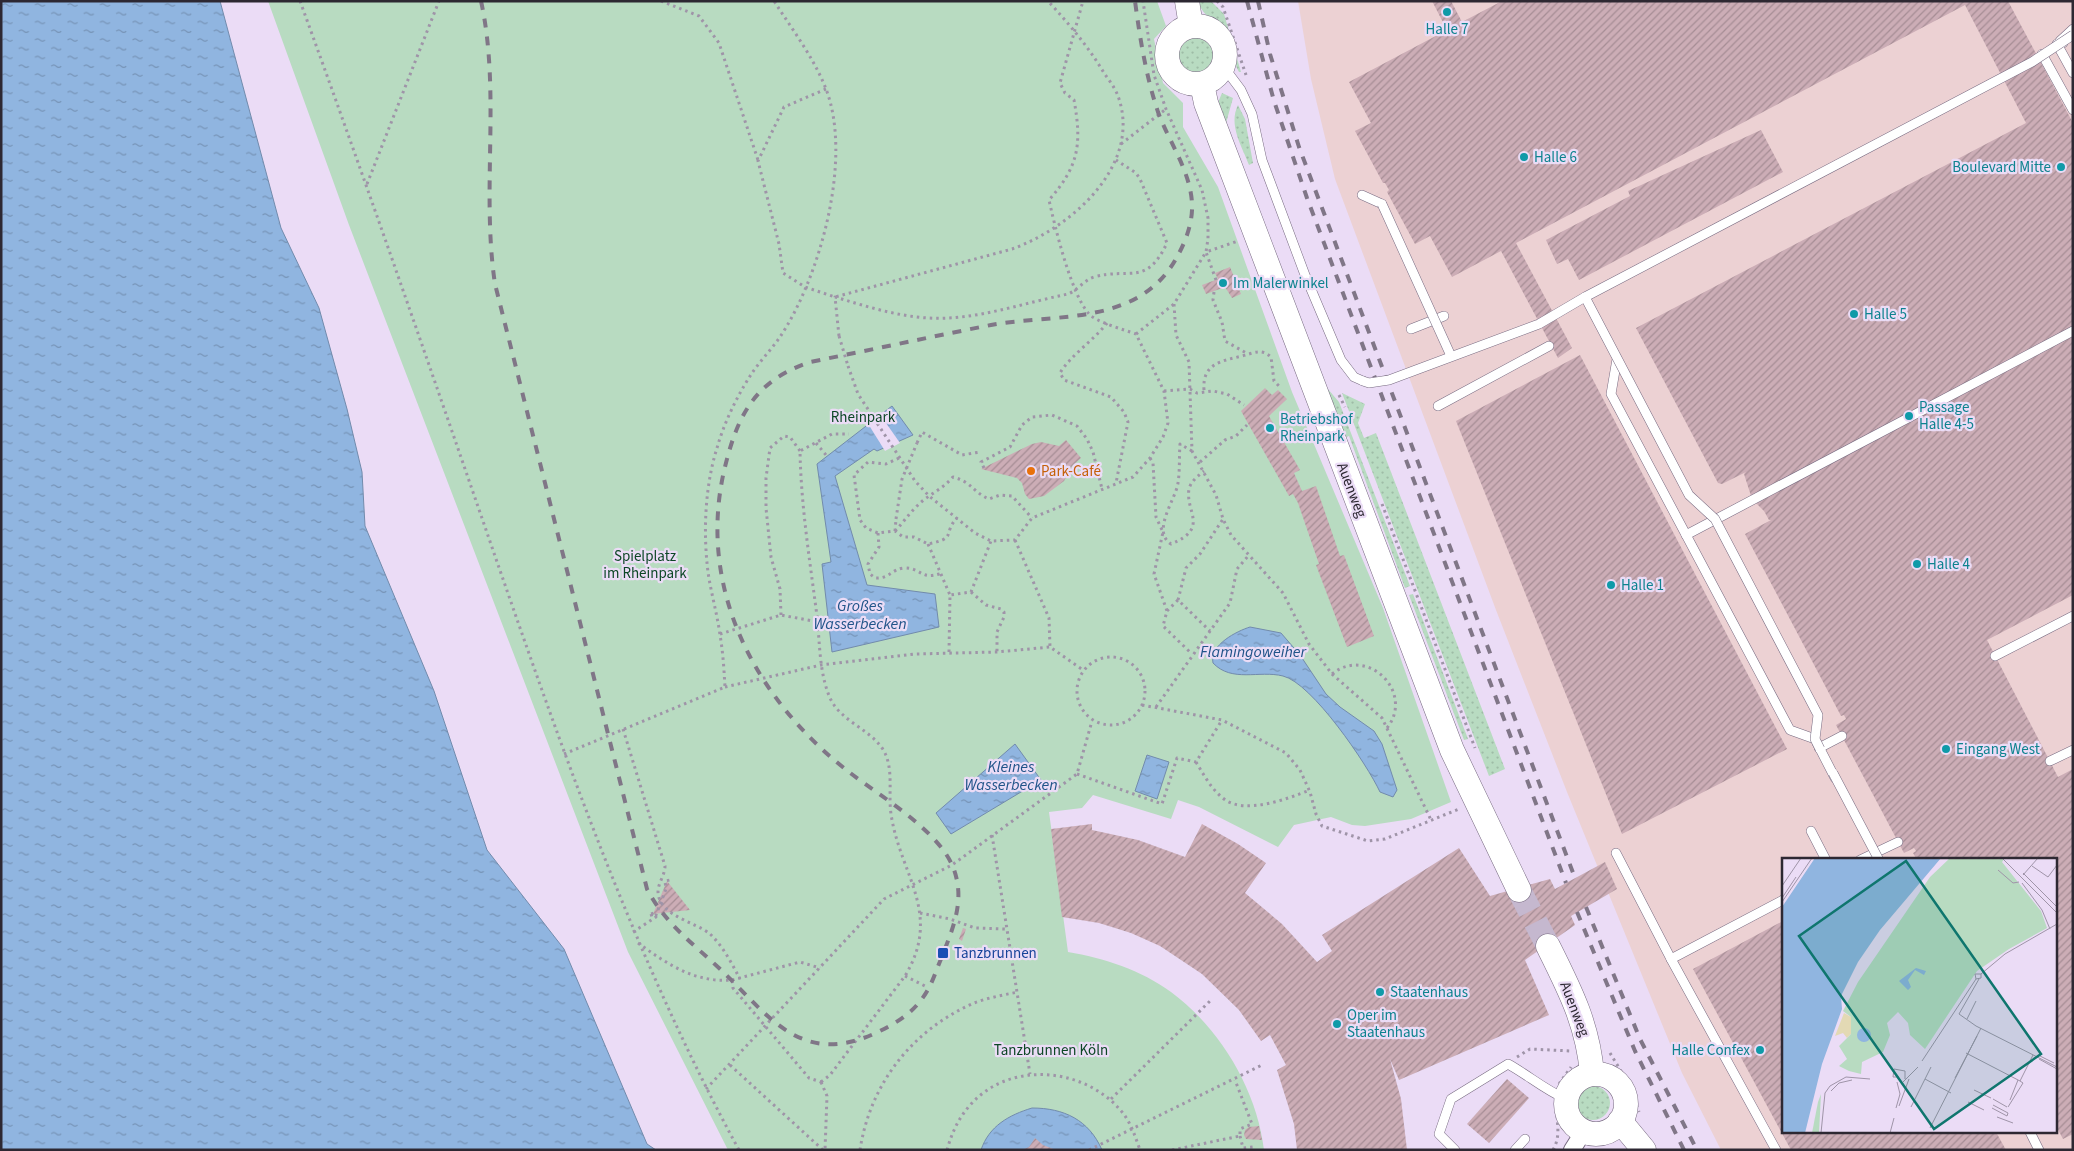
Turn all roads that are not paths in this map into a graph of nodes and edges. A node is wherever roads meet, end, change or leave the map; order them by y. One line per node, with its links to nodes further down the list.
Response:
1 (1186, 1): 2 (street)
2 (1191, 26): 9 (street); 11 (street)
3 (2073, 29): 6 (lane, bridge)
4 (2073, 35): 6 (lane, bridge)
5 (2073, 40): 6 (lane, bridge)
6 (2057, 44): 7 (lane); 8 (lane, bridge); 10 (lane)
7 (2042, 54): 8 (lane); 12 (lane)
8 (2032, 62): 13 (lane, bridge)
9 (1223, 66): 11 (street); 20 (lane, bridge)
10 (2073, 74)
11 (1202, 84): 39 (street, Auenweg)
12 (2073, 110)
13 (1909, 126): 15 (lane, bridge); 21 (lane)
14 (1362, 195): 20 (lane, bridge)
15 (1585, 297): 20 (lane, bridge); 23 (lane, bridge)
16 (1444, 316): 17 (lane)
17 (1411, 329)
18 (2073, 330): 25 (lane)
19 (1549, 346): 22 (lane)
20 (1451, 356)
21 (1617, 359): 23 (lane); 26 (lane)
22 (1438, 406)
23 (1680, 478): 24 (lane)
24 (1696, 501): 25 (lane); 37 (lane, bridge)
25 (1715, 519): 26 (lane); 30 (lane)
26 (1686, 535): 30 (lane)
27 (2073, 616): 28 (lane)
28 (1995, 656)
29 (1842, 736): 31 (lane)
30 (1814, 739): 31 (lane)
31 (1819, 748): 37 (lane)
32 (2073, 750): 33 (lane)
33 (2050, 762)
34 (1811, 831): 38 (lane)
35 (1898, 842): 37 (lane)
36 (1616, 853): 42 (lane)
37 (1877, 857)
38 (1825, 858)
39 (1519, 890)
40 (1782, 901): 42 (lane)
41 (1548, 946): 43 (street, Auenweg)
42 (1671, 959): 52 (lane)
43 (1592, 1074): 44 (street); 45 (street)
44 (1566, 1099): 48 (street); 49 (lane)
45 (1630, 1118): 48 (street); 51 (street)
46 (2031, 1134): 53 (lane)
47 (1525, 1139): 50 (lane)
48 (1578, 1140)
49 (1455, 1150)
50 (1515, 1150)
51 (1644, 1150)
52 (1776, 1150)
53 (2039, 1150)

